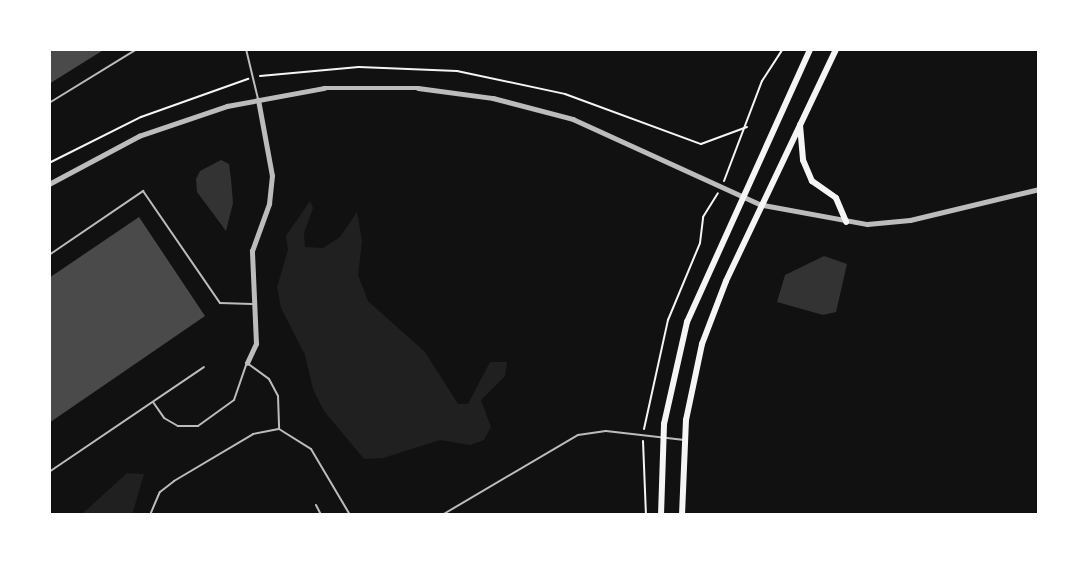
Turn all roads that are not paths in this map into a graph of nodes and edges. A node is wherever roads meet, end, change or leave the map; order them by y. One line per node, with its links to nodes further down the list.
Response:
1 (137, 49): 6 (lane)
2 (246, 49): 5 (lane)
3 (810, 49): 10 (main road)
4 (835, 49): 7 (main road)
5 (258, 100): 8 (street); 10 (street); 14 (street)
6 (49, 103)
7 (800, 123): 11 (main road); 12 (main road)
8 (49, 184)
9 (1039, 188): 12 (street)
10 (740, 198): 11 (street); 19 (main road)
11 (762, 205): 12 (street); 20 (main road)
12 (846, 222)
13 (49, 255): 14 (lane)
14 (253, 304): 15 (street)
15 (247, 363): 17 (lane); 18 (lane)
16 (204, 367): 17 (lane)
17 (153, 402): 21 (lane)
18 (279, 429): 23 (lane); 25 (lane)
19 (663, 438): 20 (lane); 26 (lane); 27 (main road)
20 (684, 440): 28 (main road)
21 (49, 472)
22 (316, 505): 24 (lane)
23 (150, 515)
24 (321, 515)
25 (351, 515)
26 (442, 515)
27 (661, 515)
28 (682, 515)

